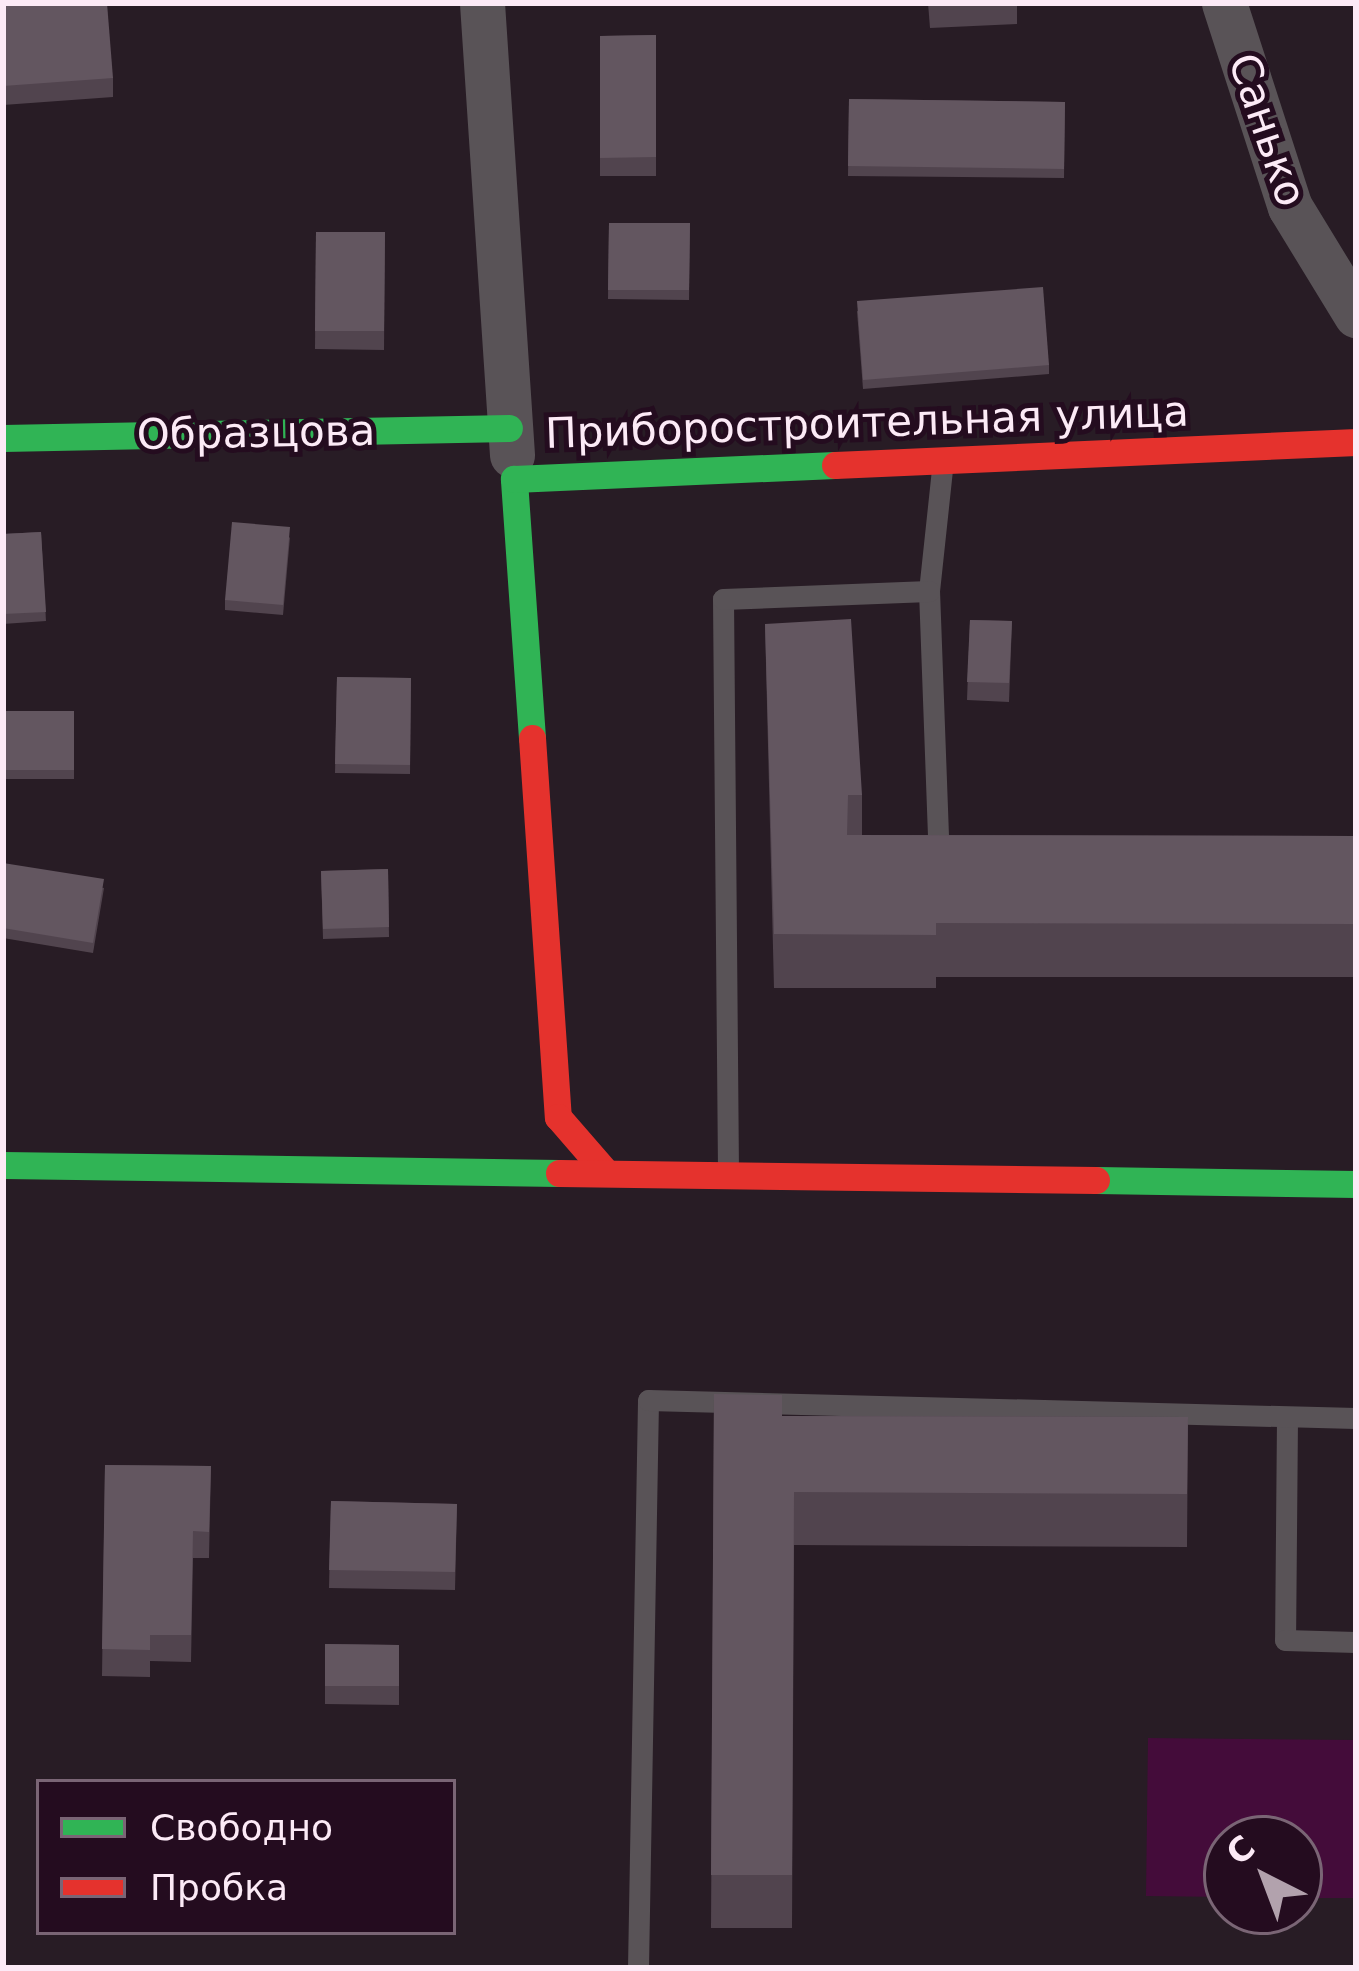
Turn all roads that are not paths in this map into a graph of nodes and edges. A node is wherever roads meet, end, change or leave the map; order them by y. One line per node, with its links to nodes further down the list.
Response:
1 (482, 3): 4 (street)
2 (1224, 3): 3 (street, Санько)
3 (1356, 314)
4 (509, 428): 5 (street, Образцова); 8 (street)
5 (3, 438)
6 (1356, 442): 7 (street, Приборостроительная улица)
7 (943, 469): 8 (street, Приборостроительная улица); 9 (lane)
8 (514, 479): 12 (street, Приборостроительная улица)
9 (929, 591): 10 (lane); 13 (lane)
10 (962, 872)
11 (3, 1165): 12 (street)
12 (603, 1169): 13 (street)
13 (728, 1173): 14 (street)
14 (1356, 1184)
15 (1287, 1418): 16 (lane); 17 (lane); 18 (lane)
16 (1356, 1418)
17 (1356, 1642)
18 (638, 1968)

